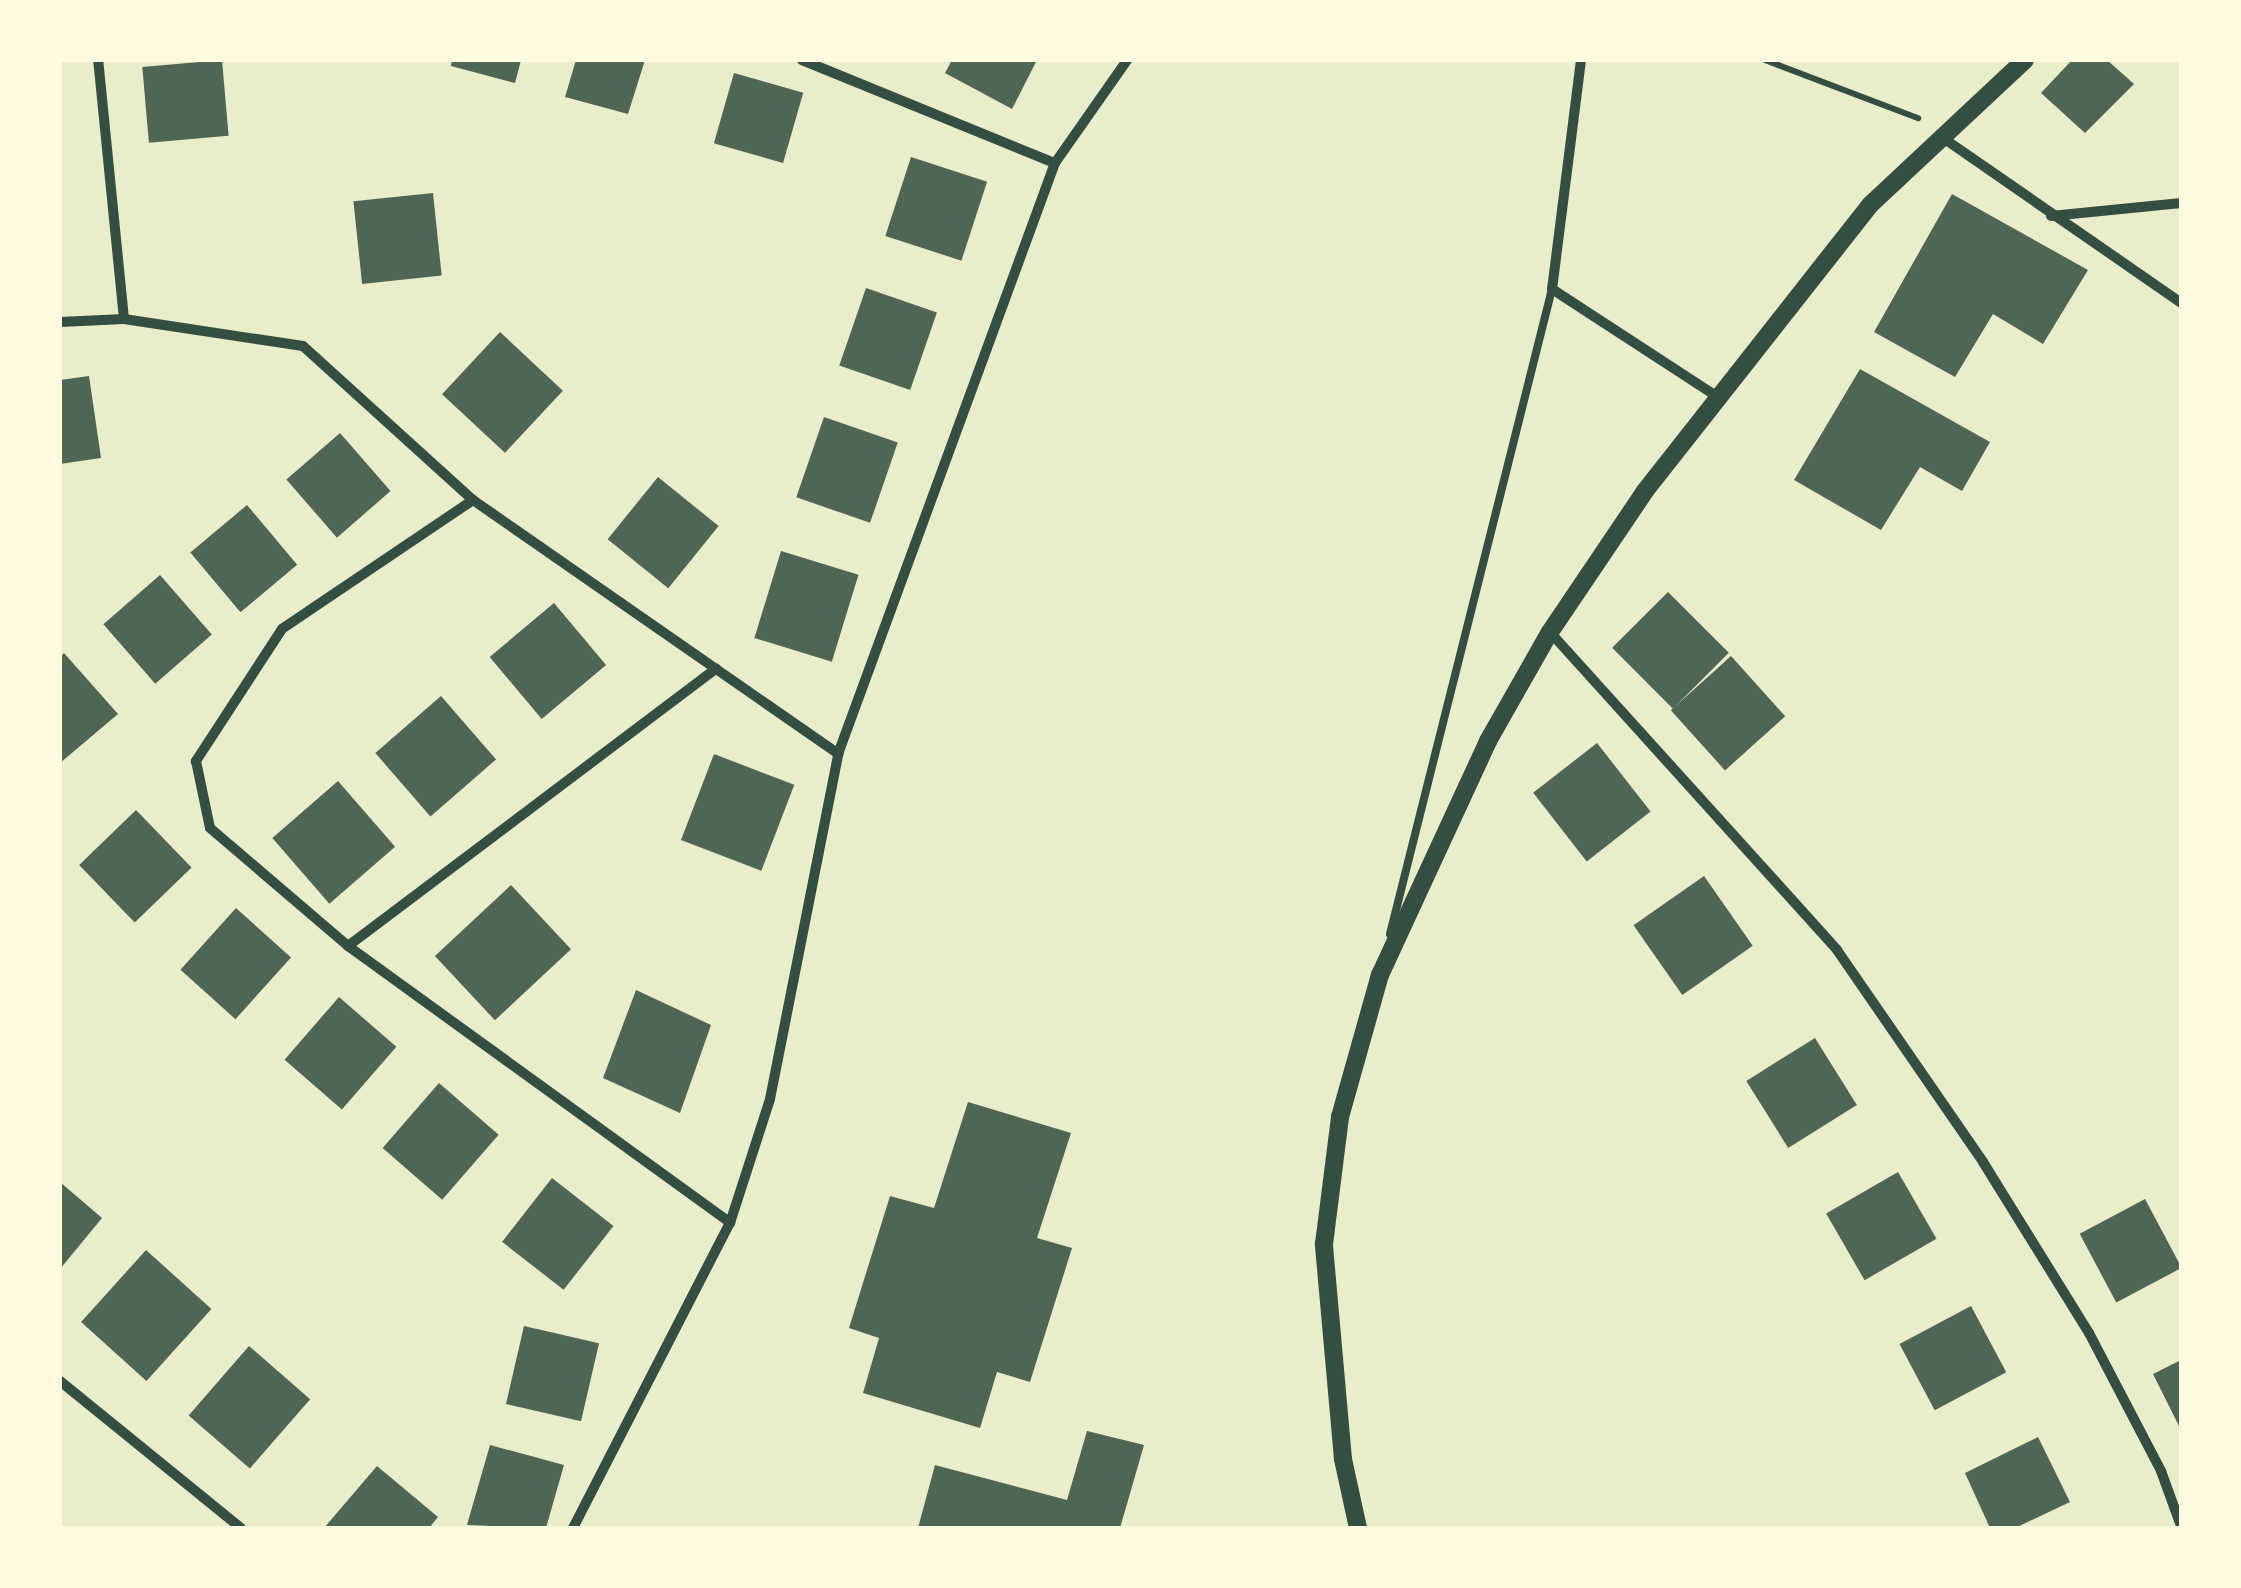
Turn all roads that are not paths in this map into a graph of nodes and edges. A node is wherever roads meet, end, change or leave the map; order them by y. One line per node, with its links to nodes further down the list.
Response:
1 (98, 60): 12 (street)
2 (802, 60): 7 (street)
3 (1127, 60): 7 (street)
4 (1581, 60): 10 (street)
5 (2025, 60): 6 (street)
6 (1949, 137): 9 (street); 14 (street)
7 (1056, 163): 18 (street)
8 (2181, 203): 9 (street)
9 (2050, 216): 11 (street)
10 (1552, 289): 14 (street); 20 (lane)
11 (2181, 302)
12 (124, 319): 13 (street); 15 (street)
13 (60, 322)
14 (1720, 398): 16 (street)
15 (474, 500): 17 (street); 19 (street)
16 (1550, 632): 20 (street); 23 (street)
17 (716, 668): 18 (street); 19 (street)
18 (838, 754): 21 (street)
19 (348, 946): 21 (street)
20 (1380, 975): 26 (street)
21 (730, 1223): 25 (street)
22 (60, 1381): 24 (street)
23 (2181, 1526)
24 (241, 1528)
25 (573, 1528)
26 (1358, 1528)

